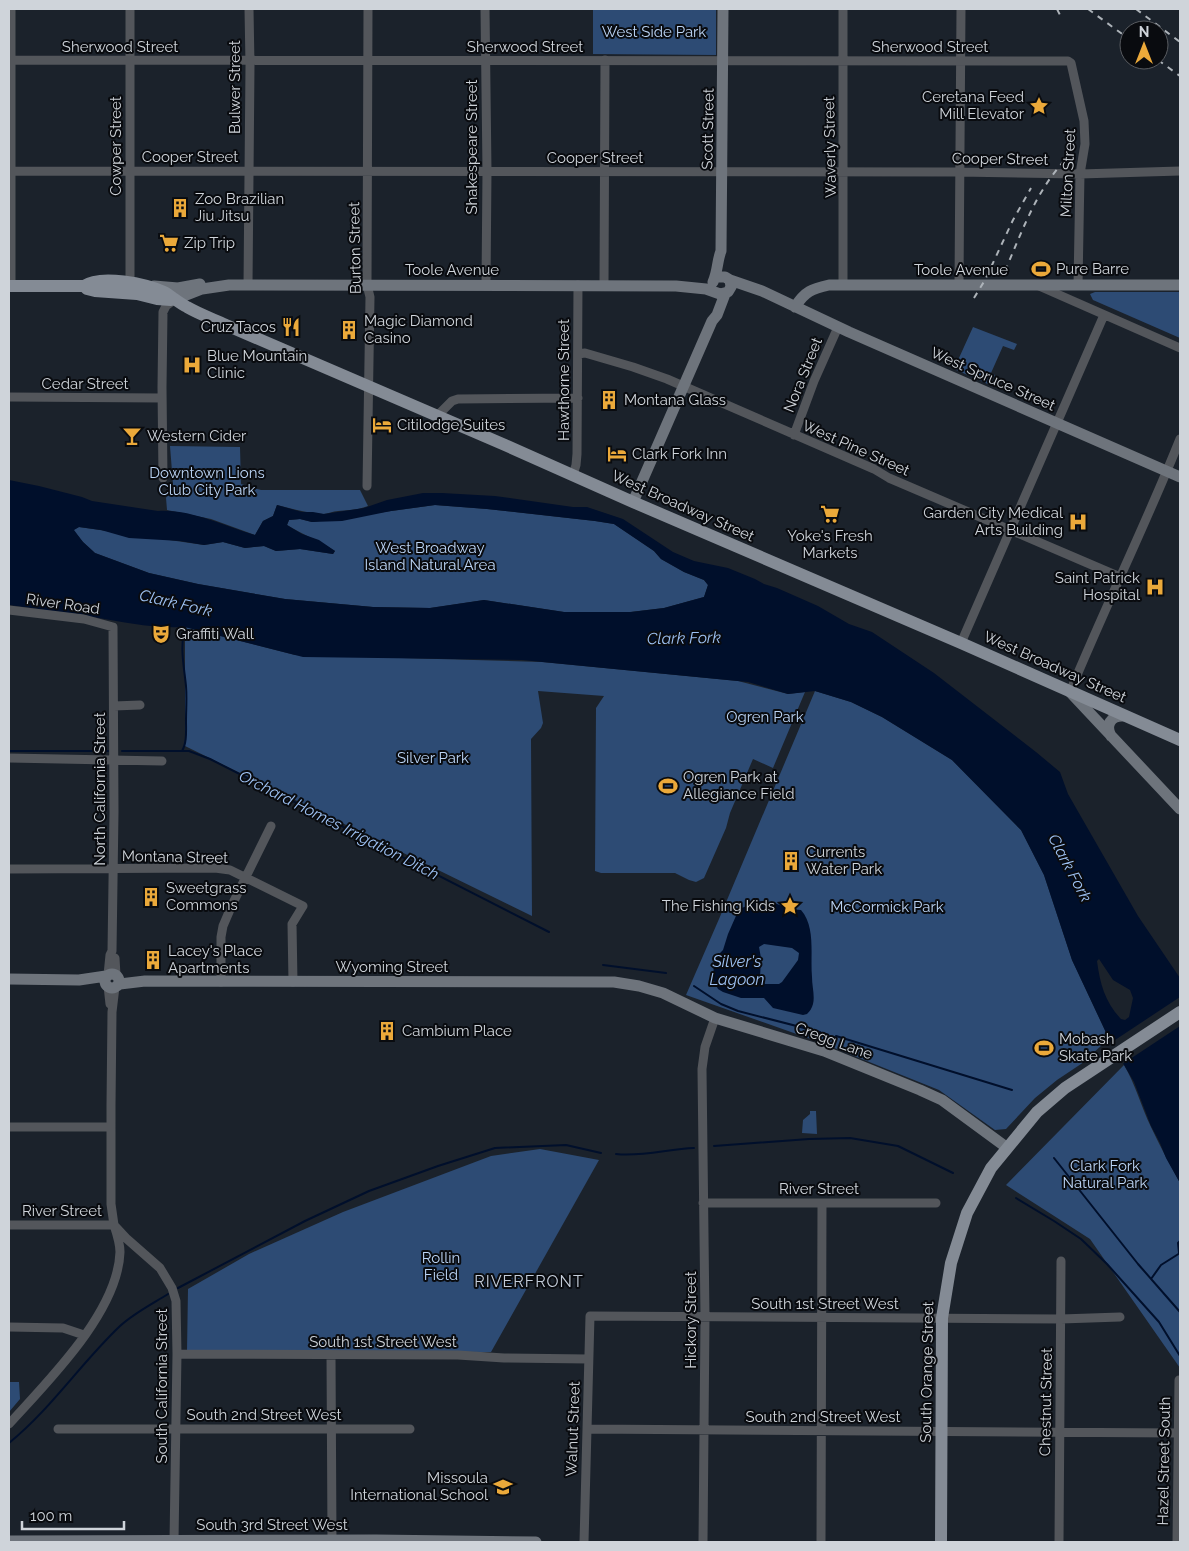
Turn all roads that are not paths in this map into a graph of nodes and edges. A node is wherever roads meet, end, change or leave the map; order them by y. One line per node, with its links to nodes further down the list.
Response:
1 (12, 9): 9 (street)
2 (130, 9): 14 (street, Cowper Street)
3 (249, 9): 15 (street, Bulwer Street)
4 (368, 9): 16 (street, Burton Street)
5 (485, 9): 10 (street, Shakespeare Street)
6 (723, 9): 12 (street, Scott Street)
7 (843, 9): 13 (street, Waverly Street)
8 (961, 9): 17 (street)
9 (10, 60): 14 (street, Sherwood Street); 20 (street)
10 (485, 60): 11 (street, Sherwood Street); 16 (street, Sherwood Street); 23 (street, Shakespeare Street)
11 (605, 60): 12 (street, Sherwood Street); 26 (street)
12 (723, 60): 13 (street, Sherwood Street); 27 (street, Scott Street)
13 (842, 60): 17 (street, Sherwood Street); 24 (street, Waverly Street)
14 (130, 61): 15 (street, Sherwood Street); 21 (street, Cowper Street)
15 (250, 61): 16 (street, Sherwood Street); 22 (street, Bulwer Street)
16 (368, 61): 19 (street, Burton Street)
17 (961, 61): 18 (street, Sherwood Street); 28 (street)
18 (1071, 63): 29 (street, Milton Street)
19 (367, 170): 22 (street, Cooper Street); 23 (street, Cooper Street); 33 (street, Burton Street)
20 (10, 171): 21 (street, Cooper Street); 44 (street)
21 (130, 171): 22 (street, Cooper Street); 32 (street, Cowper Street)
22 (248, 171): 37 (street, Bulwer Street)
23 (487, 171): 26 (street, Cooper Street); 38 (street, Shakespeare Street)
24 (844, 171): 27 (street, Cooper Street); 28 (street, Cooper Street); 34 (street, Waverly Street)
25 (1180, 171): 29 (street, Cooper Street)
26 (604, 172): 27 (street, Cooper Street); 40 (street)
27 (722, 172): 30 (street, Scott Street)
28 (959, 172): 29 (street, Cooper Street); 35 (street)
29 (1080, 174): 42 (street, Milton Street)
30 (721, 250): 31 (street); 46 (street)
31 (729, 279): 46 (street, Toole Avenue); 48 (street, Toole Avenue)
32 (135, 284): 36 (street, Toole Avenue); 45 (main road, West Broadway Street); 47 (main road, West Broadway Street)
33 (367, 284): 37 (street, Toole Avenue); 38 (street, Toole Avenue); 54 (street, Burton Street)
34 (843, 284): 35 (street, Toole Avenue); 49 (street, Toole Avenue)
35 (959, 284): 41 (street, Toole Avenue)
36 (229, 285): 37 (street, Toole Avenue); 47 (street, Toole Avenue)
37 (248, 285)
38 (486, 285): 39 (street, Toole Avenue)
39 (578, 285): 40 (street, Toole Avenue); 53 (street, Hawthorne Street)
40 (604, 285): 46 (street, Toole Avenue)
41 (1038, 285): 42 (street, Toole Avenue); 50 (street)
42 (1078, 285): 43 (street, Toole Avenue)
43 (1180, 285)
44 (10, 286): 45 (main road, West Broadway Street)
45 (84, 286): 47 (main road, West Broadway Street)
46 (719, 288): 48 (street, Toole Avenue); 55 (street)
47 (174, 300): 54 (main road, West Broadway Street); 57 (street)
48 (780, 300): 49 (street, Toole Avenue)
49 (795, 307): 51 (street, West Spruce Street)
50 (1104, 315): 52 (street); 60 (street)
51 (838, 326): 60 (street, West Spruce Street); 61 (street, Nora Street)
52 (1180, 348)
53 (578, 354): 55 (street, West Pine Street); 58 (street, Hawthorne Street)
54 (368, 386): 59 (main road, West Broadway Street); 67 (street, Burton Street)
55 (684, 386): 61 (street, West Pine Street); 68 (street)
56 (9, 397): 57 (street, Cedar Street)
57 (162, 398): 66 (street)
58 (578, 398): 59 (street); 64 (street, Hawthorne Street)
59 (438, 416): 64 (main road, West Broadway Street)
60 (1057, 423): 63 (street, West Spruce Street); 69 (street)
61 (794, 435): 69 (street, West Pine Street)
62 (1180, 439): 63 (street)
63 (1167, 471): 65 (street, West Spruce Street); 70 (street)
64 (573, 475): 68 (main road, West Broadway Street)
65 (1180, 477)
66 (163, 478)
67 (367, 486)
68 (633, 502): 73 (main road, West Broadway Street)
69 (1010, 531): 70 (street, West Pine Street); 73 (street)
70 (1120, 578): 74 (street)
71 (9, 610): 72 (street, River Road)
72 (113, 627): 76 (street, North California Street)
73 (961, 643): 74 (main road, West Broadway Street)
74 (1070, 692): 77 (main road, West Broadway Street); 78 (street)
75 (140, 705): 76 (street)
76 (114, 706): 81 (street, North California Street)
77 (1122, 716): 78 (street); 79 (main road, West Broadway Street)
78 (1114, 739): 83 (street)
79 (1180, 740)
80 (9, 758): 81 (street)
81 (113, 759): 82 (street); 86 (street, North California Street)
82 (162, 761)
83 (1180, 809)
84 (271, 826): 87 (street)
85 (9, 869): 86 (street, Montana Street)
86 (114, 869): 87 (street, Montana Street); 89 (street, North California Street)
87 (246, 877): 90 (street); 91 (street, Montana Street)
88 (9, 979): 89 (street, Wyoming Street)
89 (112, 981): 90 (street, Wyoming Street); 96 (street, North California Street)
90 (221, 982): 91 (street, Wyoming Street)
91 (293, 982): 92 (street, Wyoming Street)
92 (639, 986): 94 (street, Cregg Lane)
93 (1180, 1012): 97 (main road, South Orange Street)
94 (716, 1018): 97 (street, Cregg Lane); 98 (street, Hickory Street)
95 (9, 1127): 96 (street)
96 (112, 1127): 102 (street)
97 (1006, 1147): 108 (main road, South Orange Street)
98 (703, 1203): 99 (street, River Street); 106 (street, Hickory Street)
99 (822, 1203): 100 (street, River Street); 107 (street)
100 (936, 1203)
101 (9, 1225): 102 (street, River Street)
102 (114, 1225): 111 (street); 112 (street, South California Street)
103 (1061, 1261): 109 (street, Chestnut Street)
104 (590, 1316): 106 (street, South 1st Street West); 114 (street, Walnut Street)
105 (1120, 1317): 109 (street, South 1st Street West)
106 (705, 1318): 107 (street, South 1st Street West); 122 (street, Hickory Street)
107 (822, 1318): 108 (street, South 1st Street West); 123 (street)
108 (942, 1318): 109 (street, South 1st Street West); 124 (main road, South Orange Street)
109 (1061, 1319): 125 (street, Chestnut Street)
110 (9, 1327): 111 (street)
111 (84, 1335): 116 (street)
112 (177, 1354): 113 (street, South 1st Street West); 120 (street, South California Street)
113 (331, 1355): 114 (street, South 1st Street West); 117 (street)
114 (588, 1359): 121 (street, Walnut Street)
115 (1179, 1380): 126 (street, Hazel Street South)
116 (9, 1424)
117 (331, 1428): 118 (street, South 2nd Street West); 120 (street, South 2nd Street West); 127 (street)
118 (410, 1428)
119 (58, 1429): 120 (street, South 2nd Street West)
120 (176, 1429): 129 (street, South California Street)
121 (586, 1429): 122 (street, South 2nd Street West); 134 (street, Walnut Street)
122 (704, 1431): 123 (street, South 2nd Street West); 135 (street, Hickory Street)
123 (822, 1431): 124 (street, South 2nd Street West); 136 (street)
124 (941, 1432): 125 (street, South 2nd Street West); 137 (main road, South Orange Street)
125 (1059, 1432): 126 (street, South 2nd Street West); 138 (street, Chestnut Street)
126 (1179, 1433): 139 (street, Hazel Street South)
127 (332, 1540): 130 (street, South 3rd Street West); 132 (street, South 3rd Street West)
128 (9, 1541): 131 (street, South 3rd Street West)
129 (174, 1541): 131 (street, South 3rd Street West); 132 (street, South 3rd Street West)
130 (466, 1541): 133 (street, South 3rd Street West)
131 (109, 1542)
132 (228, 1542)
133 (536, 1542)
134 (584, 1542)
135 (703, 1542)
136 (821, 1542)
137 (941, 1542)
138 (1059, 1542)
139 (1177, 1542)

